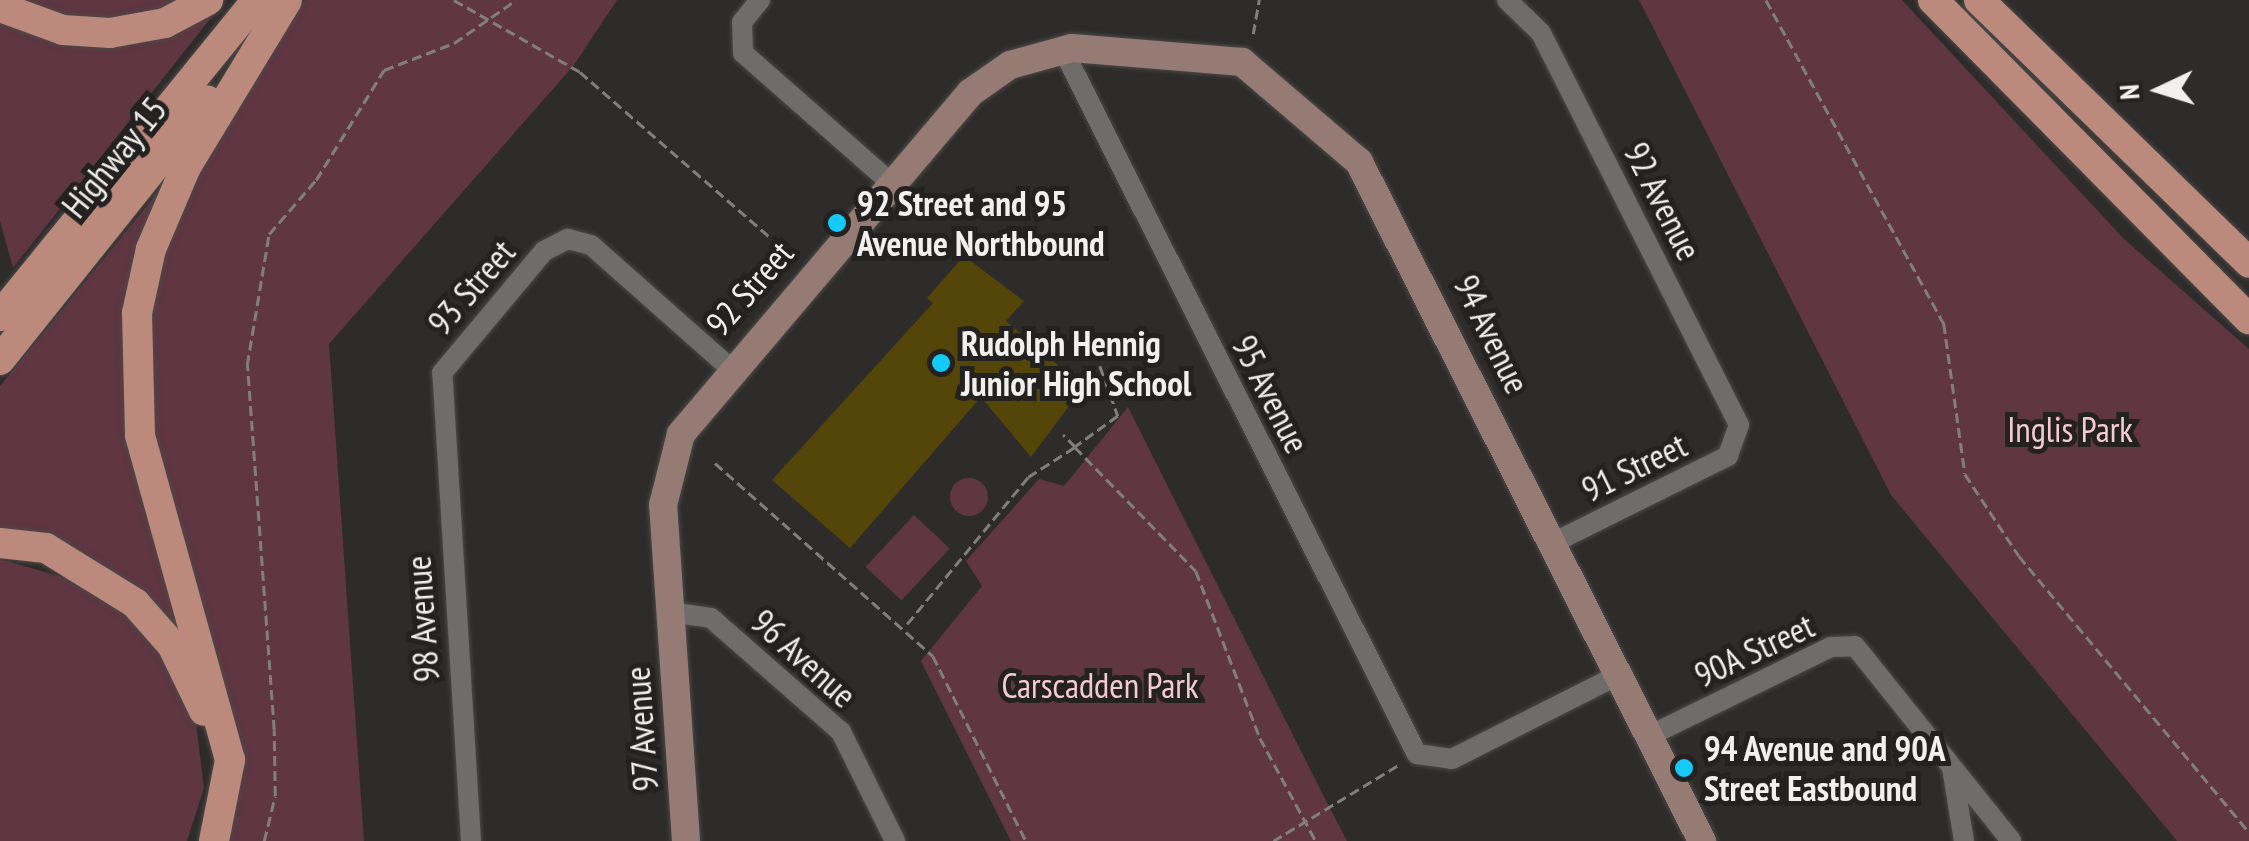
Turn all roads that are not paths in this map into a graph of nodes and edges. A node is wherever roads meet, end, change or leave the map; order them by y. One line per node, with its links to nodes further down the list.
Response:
1 (208, 0): 8 (main road)
2 (256, 0): 12 (main road, Highway 15)
3 (286, 0): 14 (main road, Highway 15); 25 (main road)
4 (760, 0): 10 (street)
5 (1507, 0): 17 (street, 92 Avenue)
6 (1933, 0): 13 (main road)
7 (1979, 0): 11 (main road)
8 (0, 8)
9 (1062, 48): 10 (street, 92 Street); 19 (street, 94 Avenue); 21 (street, 95 Avenue)
10 (891, 183): 15 (street, 92 Street)
11 (2249, 263)
12 (0, 316)
13 (2249, 319)
14 (0, 360)
15 (730, 368): 16 (street, 93 Street); 20 (street, 92 Street)
16 (438, 392): 26 (street, 98 Avenue)
17 (1738, 442): 19 (street, 91 Street)
18 (0, 543): 24 (main road)
19 (1553, 543): 21 (street, 94 Avenue)
20 (670, 612): 27 (street, 97 Avenue); 28 (street, 96 Avenue)
21 (1618, 675): 22 (street, 94 Avenue)
22 (1649, 736): 23 (street, 90A Street); 29 (street, 94 Avenue)
23 (1952, 768): 30 (street); 31 (street)
24 (194, 841)
25 (214, 841)
26 (471, 841)
27 (686, 841)
28 (895, 841)
29 (1702, 841)
30 (1964, 841)
31 (2011, 841)

